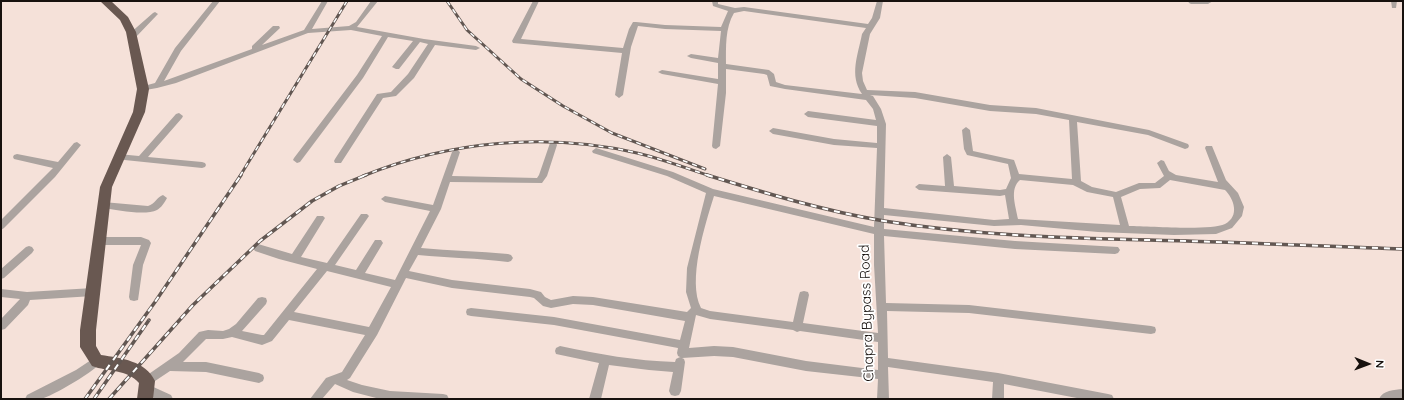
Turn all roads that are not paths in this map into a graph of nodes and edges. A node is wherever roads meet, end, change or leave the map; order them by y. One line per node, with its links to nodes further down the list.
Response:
1 (105, 1): 20 (highway)
2 (217, 1): 31 (street)
3 (326, 1): 18 (street)
4 (375, 1): 16 (street)
5 (536, 1): 25 (street)
6 (715, 1): 12 (street)
7 (747, 1): 11 (street)
8 (880, 1): 14 (street)
9 (1210, 1): 10 (street)
10 (1192, 2)
11 (744, 9): 12 (street); 14 (street)
12 (733, 10): 17 (street)
13 (155, 14): 20 (street)
14 (870, 27): 34 (street)
15 (276, 28): 24 (street)
16 (351, 28): 18 (street); 19 (street)
17 (725, 29): 25 (street); 27 (street)
18 (307, 31): 24 (street)
19 (386, 35): 21 (street); 53 (street)
20 (132, 36): 32 (highway)
21 (418, 40): 22 (street); 28 (street)
22 (433, 42): 23 (street); 54 (street)
23 (476, 48)
24 (253, 50): 31 (street)
25 (626, 52): 33 (street)
26 (691, 56): 27 (street)
27 (722, 64): 30 (street); 34 (street)
28 (396, 67)
29 (662, 72): 30 (street)
30 (721, 82): 43 (street)
31 (157, 86): 32 (street)
32 (143, 89): 50 (highway)
33 (619, 95)
34 (867, 95): 37 (street); 38 (street)
35 (808, 114): 38 (street)
36 (179, 116): 52 (street)
37 (1073, 118): 45 (street); 61 (street)
38 (882, 124): 44 (street, Chapra Bypass Road)
39 (773, 130): 44 (street)
40 (966, 130): 59 (street)
41 (77, 145): 57 (street)
42 (554, 145): 60 (street)
43 (716, 146)
44 (882, 146): 72 (street, Chapra Bypass Road)
45 (1185, 146)
46 (1209, 148): 63 (street)
47 (596, 151): 66 (street)
48 (456, 152): 60 (street)
49 (18, 157): 57 (street)
50 (118, 157): 52 (street); 70 (highway)
51 (947, 157): 64 (street)
52 (141, 159): 56 (street)
53 (297, 160)
54 (338, 161)
55 (1161, 163): 58 (street)
56 (202, 165)
57 (60, 166): 76 (street)
58 (1169, 176): 63 (street); 67 (street)
59 (1016, 178): 61 (street); 65 (street)
60 (447, 179): 71 (street)
61 (1075, 182): 67 (street)
62 (919, 187): 64 (street)
63 (1227, 187): 78 (street)
64 (950, 189): 65 (street)
65 (1009, 191): 75 (street)
66 (710, 192): 77 (street); 100 (street)
67 (1117, 195): 78 (street)
68 (163, 198): 70 (street)
69 (385, 200): 71 (street)
70 (103, 205): 79 (highway)
71 (436, 209): 84 (street)
72 (879, 211): 75 (street); 77 (street, Chapra Bypass Road)
73 (364, 216): 87 (street)
74 (320, 218): 86 (street)
75 (1014, 222): 78 (street)
76 (1, 226)
77 (879, 229): 83 (street); 98 (street, Chapra Bypass Road)
78 (1125, 229)
79 (99, 241): 92 (highway); 96 (street)
80 (378, 243): 90 (street)
81 (258, 248): 86 (street)
82 (29, 250): 89 (street)
83 (1115, 250)
84 (416, 251): 85 (street); 88 (street)
85 (508, 258)
86 (294, 259): 87 (street)
87 (327, 267): 90 (street); 101 (street)
88 (404, 274): 91 (street); 100 (street)
89 (1, 275)
90 (358, 275): 91 (street)
91 (398, 286): 105 (street)
92 (93, 292): 95 (street); 111 (highway)
93 (1, 293): 95 (street)
94 (804, 295): 103 (street)
95 (27, 296): 102 (street)
96 (134, 297)
97 (262, 301): 106 (street)
98 (882, 307): 104 (street); 107 (street, Chapra Bypass Road)
99 (471, 312): 108 (street)
100 (692, 312): 103 (street); 108 (street)
101 (287, 315): 105 (street); 106 (street)
102 (1, 326)
103 (797, 328): 107 (street)
104 (1151, 330)
105 (373, 332): 118 (street)
106 (232, 333): 113 (street)
107 (883, 338): 112 (street, Chapra Bypass Road)
108 (683, 349): 114 (street); 115 (street)
109 (560, 351): 110 (street)
110 (606, 360): 114 (street); 127 (street)
111 (98, 361): 119 (highway); 122 (street)
112 (883, 362): 115 (street, Chapra Bypass Road); 117 (street)
113 (170, 366): 116 (street); 119 (street)
114 (679, 366): 120 (street)
115 (883, 375): 128 (street, Chapra Bypass Road)
116 (258, 378)
117 (998, 378): 129 (street); 130 (street)
118 (335, 379): 124 (street); 125 (street)
119 (146, 390): 123 (street)
120 (675, 391)
121 (1403, 394): 131 (street)
122 (31, 399)
123 (167, 399)
124 (316, 399)
125 (409, 399): 126 (street)
126 (443, 399)
127 (595, 399)
128 (883, 399)
129 (998, 399)
130 (1108, 399)
131 (1385, 399)

